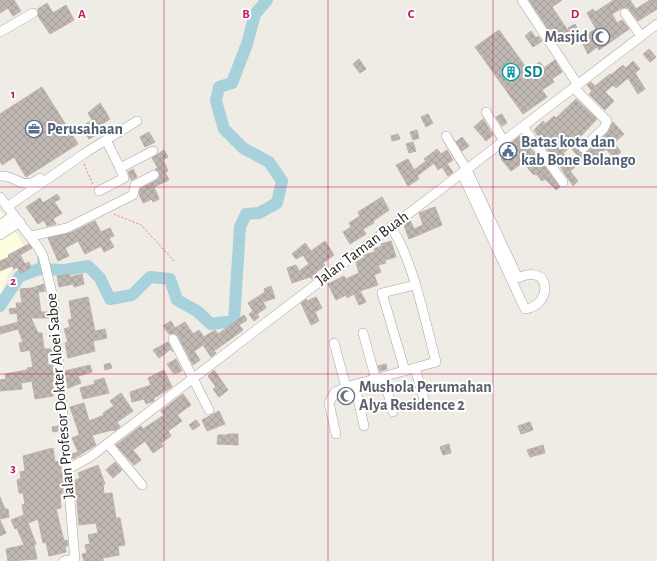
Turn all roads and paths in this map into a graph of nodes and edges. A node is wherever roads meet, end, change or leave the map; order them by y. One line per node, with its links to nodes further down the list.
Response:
1 (522, 0): 7 (street)
2 (33, 13): 5 (street)
3 (625, 13): 6 (street)
4 (657, 24): 6 (street, Jalan Taman Buah)
5 (0, 32)
6 (641, 36): 7 (street, Jalan Taman Buah)
7 (576, 87): 10 (street, Jalan Taman Buah); 14 (street)
8 (486, 112): 13 (street)
9 (137, 121): 12 (street)
10 (523, 127): 13 (street, Jalan Taman Buah); 22 (street)
11 (446, 136): 19 (street)
12 (106, 140): 16 (street); 18 (street)
13 (504, 141): 19 (street, Jalan Taman Buah)
14 (583, 148)
15 (153, 151): 18 (street)
16 (80, 156): 23 (path); 25 (street)
17 (68, 158): 21 (street)
18 (120, 168): 23 (street)
19 (465, 172): 19 (street); 28 (street, Jalan Taman Buah)
20 (154, 175): 26 (street)
21 (0, 176)
22 (563, 182)
23 (96, 188)
24 (0, 198): 25 (street, Jalan Profesor Dokter Aloei Saboe)
25 (7, 207): 27 (street, Jalan Profesor Dokter Aloei Saboe)
26 (104, 209): 30 (street); 31 (path)
27 (17, 219): 29 (street); 30 (street, Jalan Profesor Dokter Aloei Saboe)
28 (390, 227): 32 (street); 38 (street, Jalan Taman Buah)
29 (1, 231)
30 (31, 236): 47 (street, Jalan Profesor Dokter Aloei Saboe)
31 (175, 262)
32 (415, 285): 36 (street); 37 (street)
33 (363, 333): 39 (street)
34 (173, 339): 38 (street)
35 (334, 343): 40 (street)
36 (415, 368): 37 (street); 41 (street)
37 (405, 371): 39 (street)
38 (194, 378): 42 (street); 46 (street, Jalan Taman Buah)
39 (380, 379): 40 (street); 43 (street)
40 (351, 386): 44 (street); 45 (street)
41 (425, 403)
42 (209, 410)
43 (393, 412)
44 (364, 426)
45 (336, 434)
46 (108, 444): 47 (street, Jalan Taman Buah); 48 (street)
47 (66, 470): 49 (street, Jalan Profesor Dokter Aloei Saboe)
48 (142, 485)
49 (74, 560): 50 (street)
50 (64, 561)

